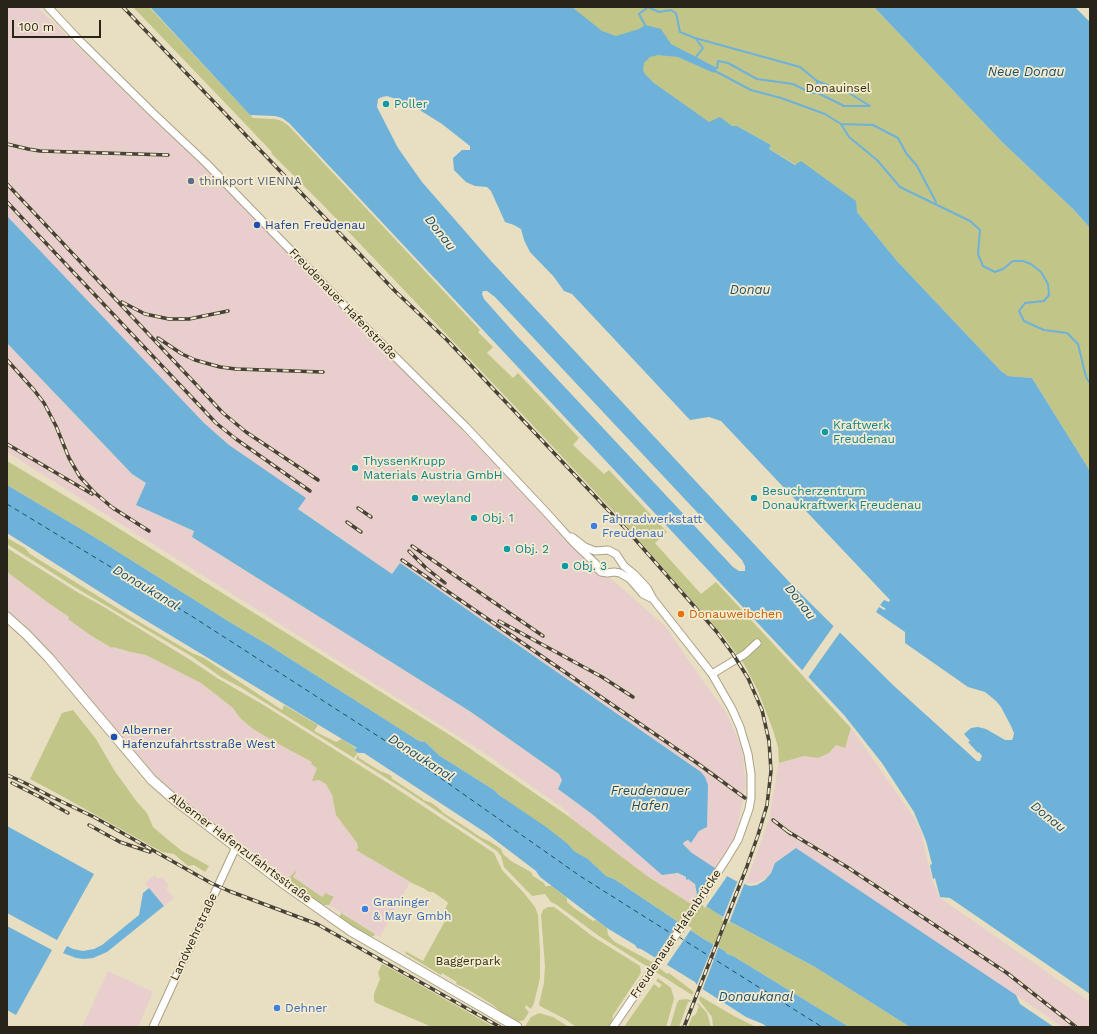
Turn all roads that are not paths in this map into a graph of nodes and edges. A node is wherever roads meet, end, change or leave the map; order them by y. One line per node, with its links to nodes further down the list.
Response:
1 (48, 7): 2 (street, Freudenauer Hafenstraße)
2 (568, 535): 3 (street, Freudenauer Hafenstraße); 5 (street, Freudenauer Hafenstraße)
3 (602, 551): 4 (street, Freudenauer Hafenstraße); 5 (street)
4 (619, 560): 6 (street); 7 (street, Freudenauer Hafenstraße)
5 (596, 564): 6 (street, Freudenauer Hafenstraße)
6 (614, 572): 7 (street, Freudenauer Hafenstraße)
7 (653, 599): 10 (street, Freudenauer Hafenstraße)
8 (7, 617): 12 (street, Alberner Hafenzufahrtsstraße)
9 (757, 643): 10 (street)
10 (712, 674): 11 (street, Freudenauer Hafenstraße)
11 (738, 840): 15 (street, Freudenauer Hafenbrücke)
12 (236, 847): 13 (street, Alberner Hafenzufahrtsstraße); 14 (street, Landwehrstraße)
13 (510, 1026)
14 (153, 1027)
15 (613, 1027)

